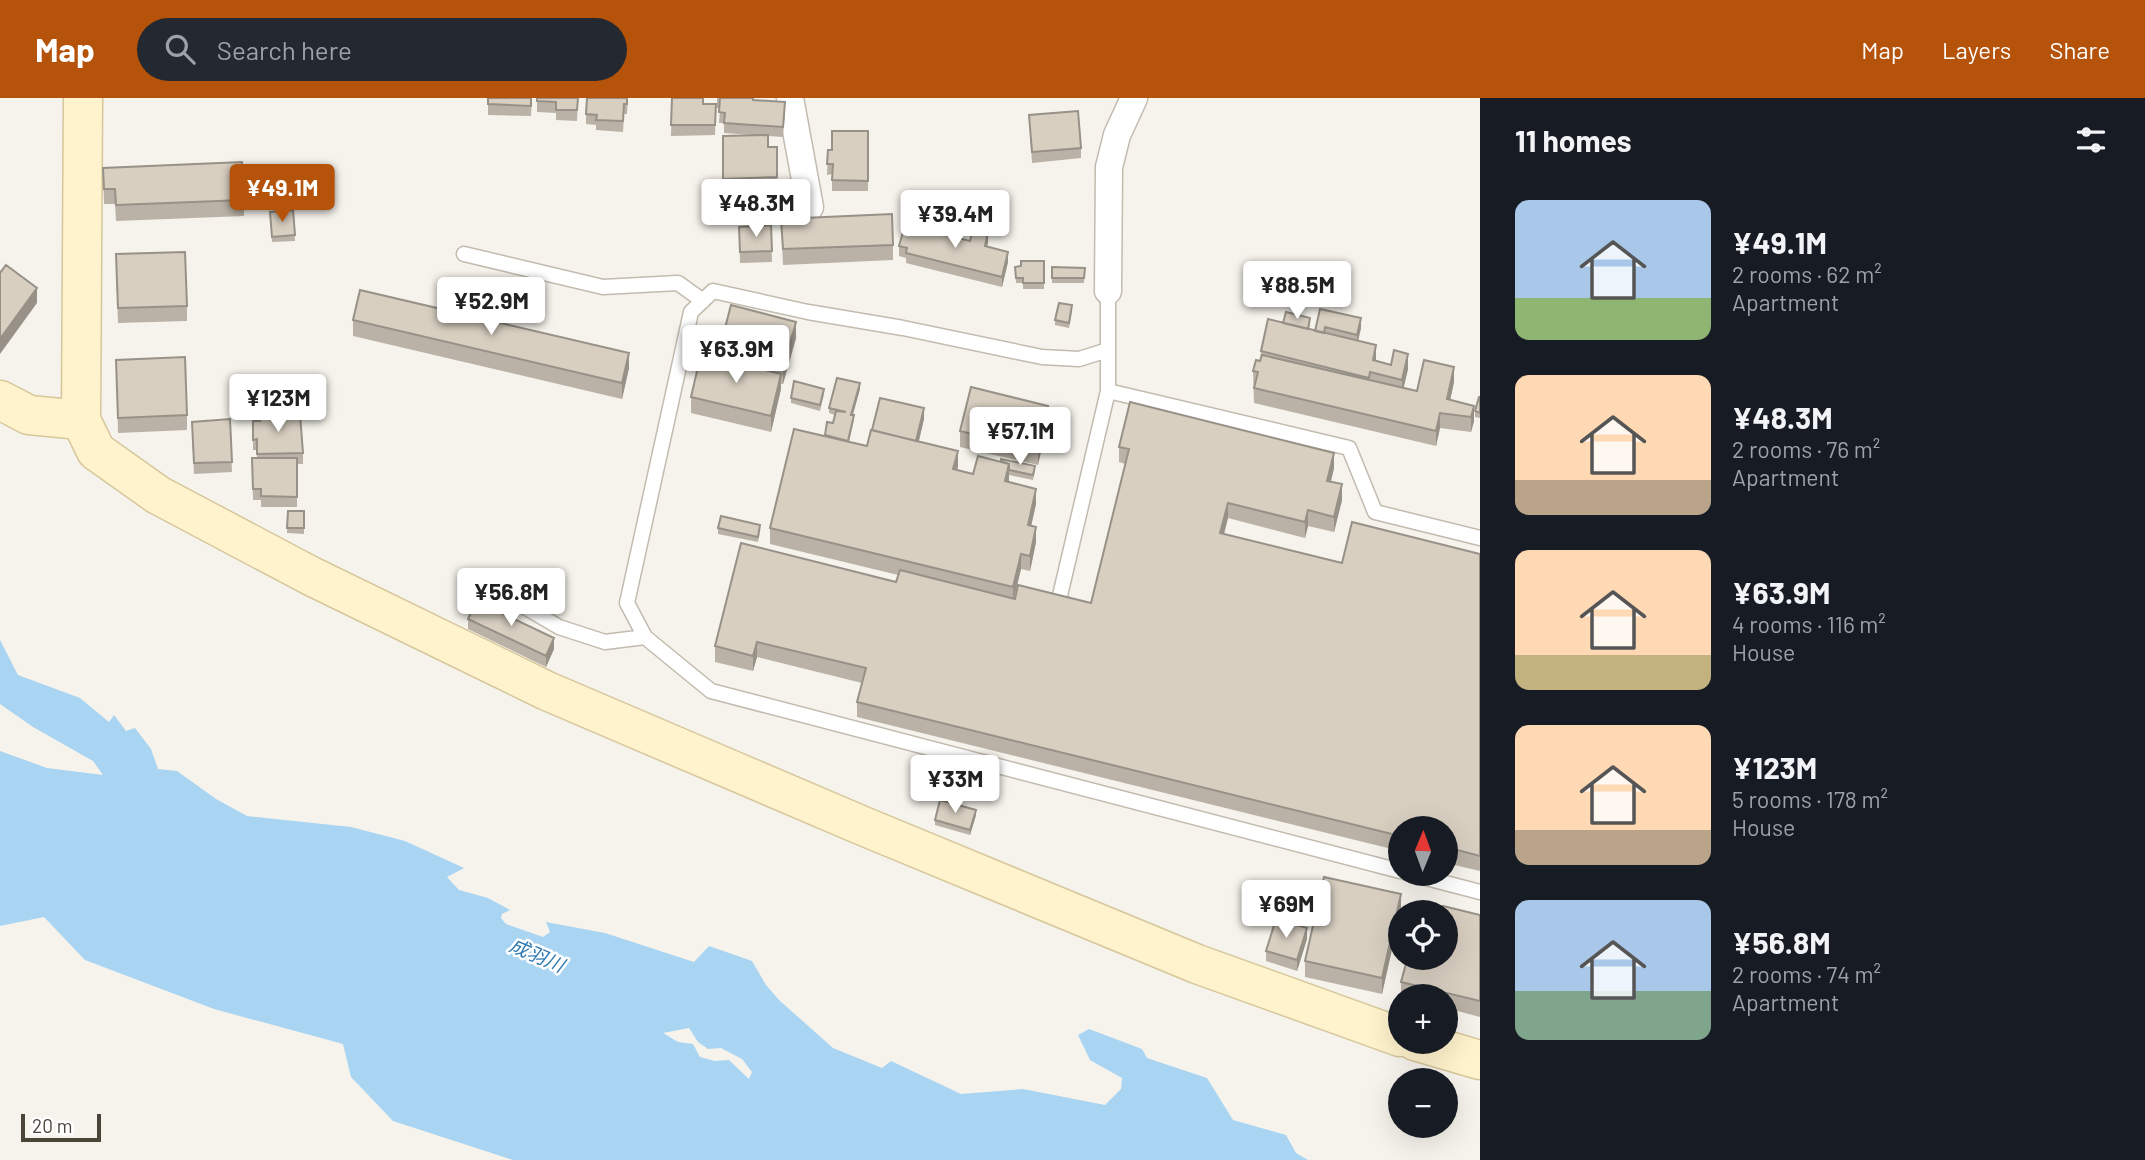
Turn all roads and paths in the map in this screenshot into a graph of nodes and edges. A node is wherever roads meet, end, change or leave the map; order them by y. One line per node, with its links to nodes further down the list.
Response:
1 (83, 98): 11 (street)
2 (790, 98): 4 (street)
3 (1133, 98): 6 (street)
4 (810, 207)
5 (464, 254): 7 (lane)
6 (1108, 291): 8 (lane)
7 (703, 301): 8 (lane); 15 (lane)
8 (1108, 349): 9 (lane)
9 (1108, 391): 12 (lane); 14 (lane)
10 (0, 400): 11 (street)
11 (81, 420): 19 (street)
12 (1480, 538)
13 (486, 584): 15 (lane)
14 (1058, 604)
15 (645, 637): 16 (lane)
16 (1388, 869)
17 (1457, 886): 18 (lane)
18 (1480, 892)
19 (1388, 1033)
20 (1458, 1054): 21 (street)
21 (1480, 1060)

